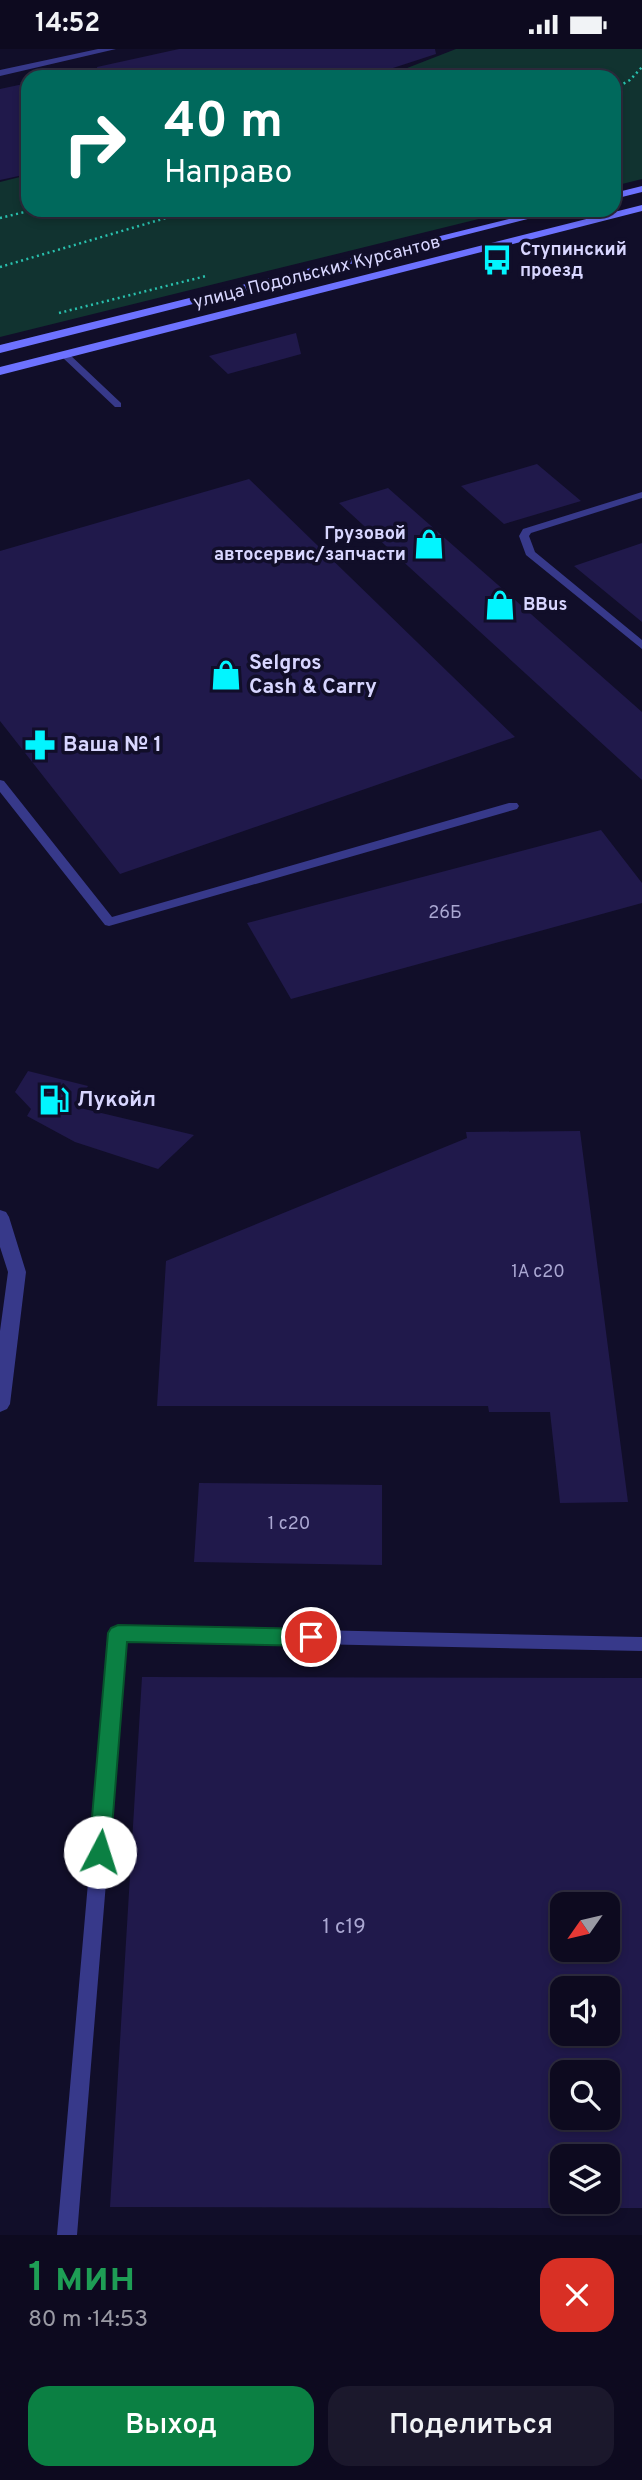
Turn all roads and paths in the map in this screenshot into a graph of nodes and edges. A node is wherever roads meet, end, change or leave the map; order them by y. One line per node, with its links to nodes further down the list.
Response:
1 (111, 49): 3 (street)
2 (642, 67): 4 (path)
3 (0, 73)
4 (621, 85)
5 (642, 189): 6 (main road)
6 (621, 194)
7 (642, 208): 9 (main road, улица Подольских Курсантов)
8 (21, 213): 13 (path)
9 (621, 213)
10 (169, 217): 14 (path)
11 (530, 217): 15 (main road, улица Подольских Курсантов)
12 (607, 217): 16 (main road, улица Подольских Курсантов)
13 (0, 218)
14 (0, 267)
15 (0, 349)
16 (65, 355): 17 (main road, улица Подольских Курсантов); 18 (lane)
17 (0, 372)
18 (118, 405)
19 (642, 495): 20 (lane)
20 (642, 646)
21 (0, 784): 22 (lane)
22 (513, 806)
23 (0, 1217): 24 (street)
24 (0, 1404)
25 (642, 1644): 26 (lane)
26 (67, 2235)

